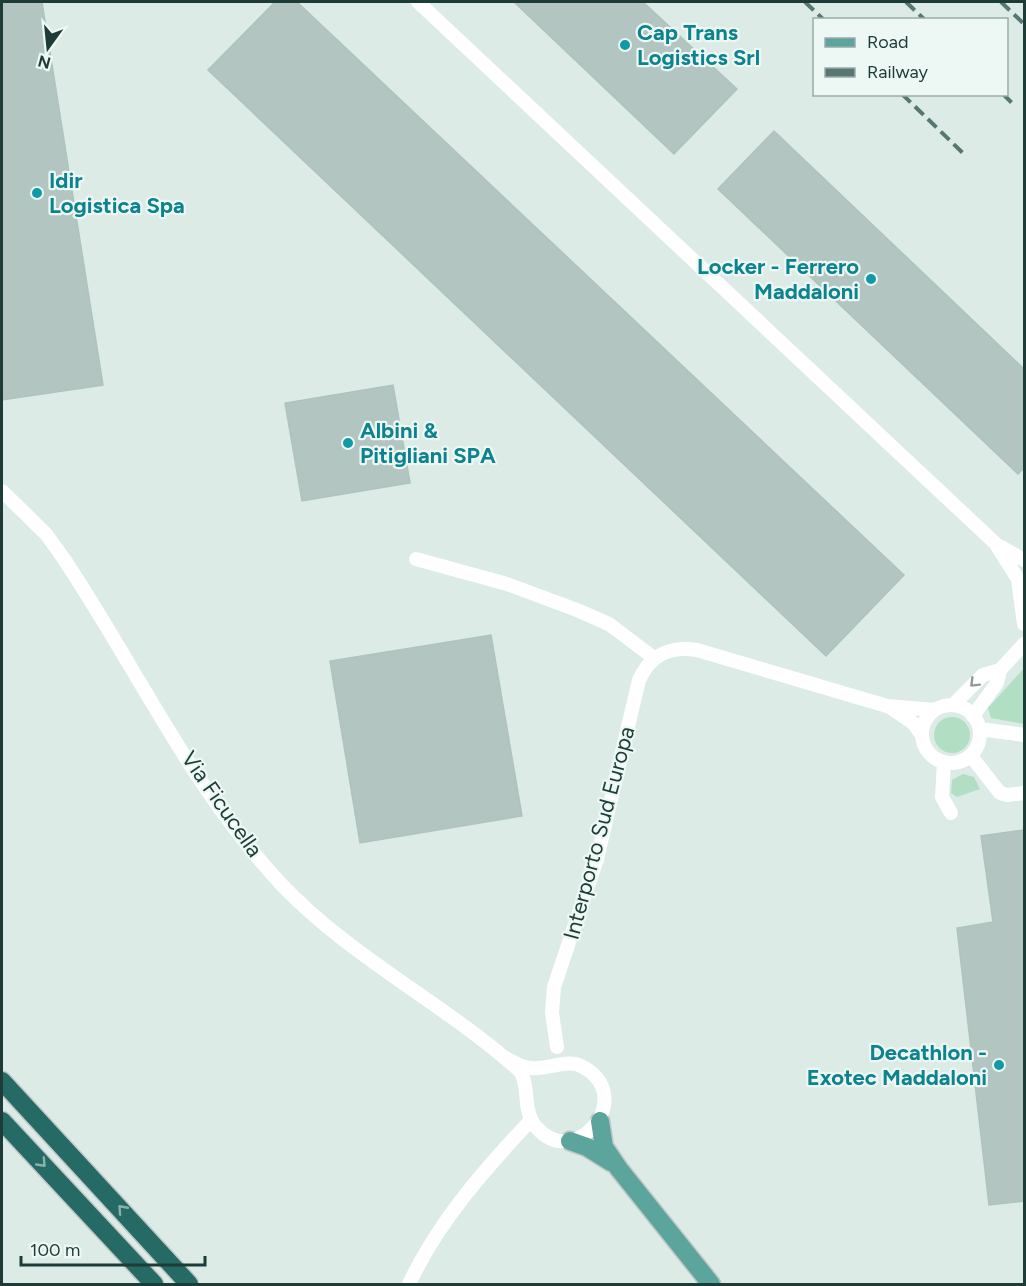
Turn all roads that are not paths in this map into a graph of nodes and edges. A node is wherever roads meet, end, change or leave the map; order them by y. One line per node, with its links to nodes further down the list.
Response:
1 (418, 2): 3 (street)
2 (2, 491): 22 (street, Via Ficucella)
3 (996, 544): 5 (street); 6 (street)
4 (416, 559): 8 (street)
5 (1024, 560)
6 (1024, 624)
7 (1024, 644): 9 (street)
8 (654, 658): 11 (street); 21 (street, Interporto Sud Europa)
9 (1000, 670): 10 (street, one-way to 10); 13 (street)
10 (953, 705): 12 (street); 13 (street)
11 (886, 706): 12 (street); 15 (street)
12 (934, 710): 15 (street)
13 (973, 716): 14 (street)
14 (980, 729): 16 (street); 17 (street)
15 (921, 734): 18 (street)
16 (1024, 735)
17 (971, 756): 18 (street); 19 (street)
18 (944, 763): 20 (street)
19 (1024, 793)
20 (951, 813)
21 (557, 1047)
22 (506, 1058): 23 (street, Via Ficucella); 25 (street, Via Ficucella)
23 (549, 1066): 25 (street); 28 (street, Via Ficucella)
24 (2, 1081): 32 (highway, one-way to 24)
25 (526, 1099): 26 (street, Via Ficucella)
26 (531, 1120): 29 (street); 33 (street)
27 (2, 1121): 31 (highway, one-way to 31)
28 (600, 1121): 29 (street); 30 (main road)
29 (570, 1141): 30 (main road)
30 (619, 1169): 34 (main road)
31 (154, 1284)
32 (189, 1284)
33 (409, 1284)
34 (711, 1284)

